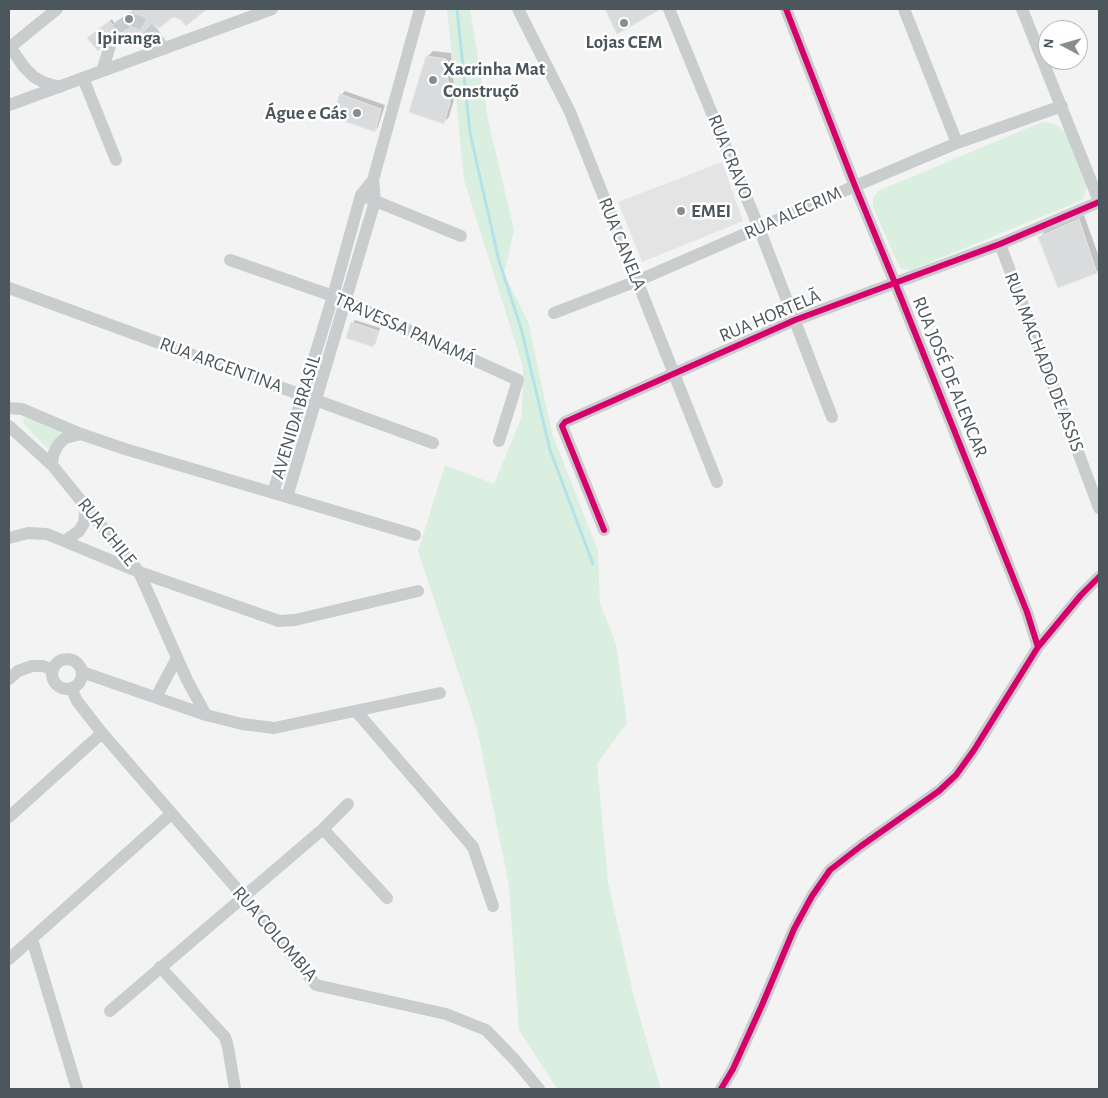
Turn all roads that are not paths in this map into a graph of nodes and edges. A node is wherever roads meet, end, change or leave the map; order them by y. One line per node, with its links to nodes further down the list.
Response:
1 (57, 9): 11 (street)
2 (272, 9): 12 (street)
3 (420, 9): 20 (street, AVENIDA BRASIL)
4 (518, 9): 30 (street, RUA CANELA)
5 (669, 9): 25 (street, RUA CRAVO)
6 (786, 9): 21 (street, RUA JOSÉ DE ALENCAR)
7 (904, 9): 18 (street)
8 (1022, 9): 17 (street)
9 (153, 33): 12 (street)
10 (110, 46): 13 (street)
11 (10, 48): 15 (street)
12 (164, 49): 13 (street)
13 (102, 71): 14 (street)
14 (83, 78): 15 (street); 19 (street)
15 (60, 87): 16 (street)
16 (9, 105)
17 (1062, 106): 18 (street, RUA ALECRIM); 24 (street)
18 (957, 143): 21 (street, RUA ALECRIM)
19 (116, 160)
20 (373, 180): 22 (street, AVENIDA BRASIL); 23 (street, AVENIDA BRASIL)
21 (855, 186): 25 (street, RUA ALECRIM); 31 (street, RUA JOSÉ DE ALENCAR)
22 (361, 195): 23 (street); 29 (street, AVENIDA BRASIL)
23 (375, 201): 26 (street); 29 (street, AVENIDA BRASIL)
24 (1099, 201): 27 (street, RUA HORTELÃ)
25 (759, 228): 30 (street, RUA ALECRIM); 35 (street, RUA CRAVO)
26 (461, 236)
27 (1000, 244): 31 (street, RUA HORTELÃ); 50 (street, RUA MACHADO DE ASSIS)
28 (230, 260): 33 (street, TRAVESSA PANAMÁ)
29 (350, 260): 33 (street, AVENIDA BRASIL)
30 (636, 281): 34 (street, RUA ALECRIM); 36 (street, RUA CANELA)
31 (895, 282): 35 (street, RUA HORTELÃ); 58 (street, RUA JOSÉ DE ALENCAR)
32 (9, 288): 37 (street, RUA ARGENTINA)
33 (339, 299): 37 (street, AVENIDA BRASIL); 38 (street, AVENIDA BRASIL); 43 (street, TRAVESSA PANAMÁ)
34 (554, 313)
35 (795, 320): 36 (street, RUA HORTELÃ); 40 (street, RUA CRAVO)
36 (673, 374): 46 (street, RUA CANELA); 51 (street, RUA HORTELÃ)
37 (302, 395): 38 (street, RUA ARGENTINA); 47 (street, AVENIDA BRASIL)
38 (315, 400): 44 (street, RUA ARGENTINA); 48 (street, AVENIDA BRASIL)
39 (9, 408): 42 (street, AVENIDA BRASIL)
40 (832, 417)
41 (9, 426): 45 (street, RUA CHILE)
42 (81, 434): 45 (street); 47 (street, AVENIDA BRASIL)
43 (499, 441)
44 (433, 443)
45 (52, 465): 49 (street, RUA CHILE)
46 (717, 482)
47 (273, 493): 48 (street)
48 (287, 497): 52 (street)
49 (86, 506): 54 (street); 55 (street, RUA CHILE)
50 (1099, 508)
51 (604, 530)
52 (415, 535)
53 (9, 538): 54 (street)
54 (65, 541): 55 (street)
55 (139, 572): 57 (street); 59 (street, RUA CHILE)
56 (1099, 577): 58 (street)
57 (418, 591)
58 (1038, 647): 83 (street)
59 (177, 658): 65 (street); 67 (street, RUA CHILE)
60 (53, 670): 61 (street); 62 (street); 63 (street)
61 (82, 672): 63 (street); 65 (street)
62 (9, 680)
63 (71, 688): 68 (street, RUA COLOMBIA)
64 (440, 693): 66 (street)
65 (156, 697): 67 (street)
66 (356, 711): 67 (street); 75 (street)
67 (206, 715)
68 (102, 733): 70 (street, RUA COLOMBIA); 71 (street)
69 (348, 804): 72 (street)
70 (171, 814): 73 (street, RUA COLOMBIA); 76 (street)
71 (9, 817)
72 (323, 829): 73 (street); 74 (street)
73 (244, 897): 78 (street); 82 (street, RUA COLOMBIA)
74 (387, 898)
75 (493, 906)
76 (32, 938): 77 (street); 80 (street)
77 (9, 959)
78 (160, 967): 79 (street); 81 (street)
79 (110, 1011)
80 (78, 1089)
81 (235, 1089)
82 (539, 1089)
83 (721, 1089)

